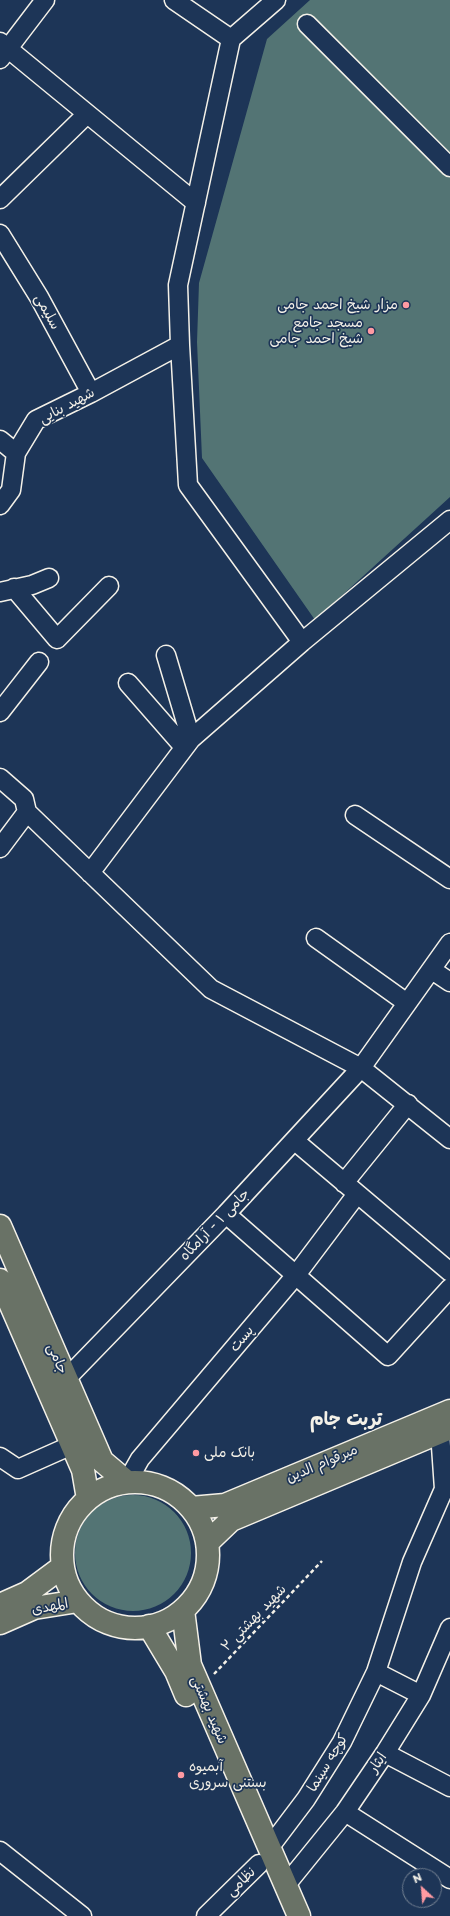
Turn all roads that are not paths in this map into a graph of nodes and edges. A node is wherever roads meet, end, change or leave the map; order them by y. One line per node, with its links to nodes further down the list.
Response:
1 (45, 0): 6 (street)
2 (174, 0): 5 (street)
3 (276, 0): 5 (street)
4 (307, 24): 8 (street)
5 (231, 39): 10 (street)
6 (3, 50): 7 (street)
7 (87, 114): 9 (street); 10 (street)
8 (450, 167)
9 (0, 199)
10 (196, 203): 12 (street)
11 (0, 234): 13 (street, سلیمی)
12 (180, 345): 13 (street, شهید بنایی); 21 (street)
13 (91, 393): 15 (street, شهید بنایی)
14 (0, 440): 15 (street)
15 (16, 453): 16 (street, شهید بنایی)
16 (0, 505)
17 (448, 526): 21 (street)
18 (49, 578): 20 (street)
19 (109, 586): 20 (street)
20 (7, 590)
21 (302, 642): 26 (street)
22 (166, 654): 26 (street)
23 (39, 662): 25 (street)
24 (128, 683): 26 (street)
25 (0, 712)
26 (187, 743): 31 (street)
27 (0, 778): 28 (street)
28 (27, 812): 30 (street); 31 (street)
29 (355, 815): 32 (street)
30 (0, 848)
31 (90, 873): 38 (street)
32 (450, 879)
33 (316, 938): 37 (street)
34 (450, 943): 35 (street, جامی ۱ - آرامگاه)
35 (432, 970): 36 (street); 37 (street, جامی ۱ - آرامگاه)
36 (450, 982)
37 (407, 1003): 38 (street, جامی ۱ - آرامگاه)
38 (361, 1068): 39 (street); 41 (street, جامی ۱ - آرامگاه)
39 (408, 1104): 40 (street); 42 (street)
40 (448, 1133)
41 (295, 1141): 42 (street); 44 (street, جامی ۱ - آرامگاه)
42 (344, 1183): 43 (street)
43 (357, 1194): 46 (street); 47 (street, پست)
44 (226, 1214): 47 (street); 50 (street, جامی ۱ - آرامگاه)
45 (0, 1226): 50 (main road, جامی)
46 (450, 1272)
47 (296, 1275): 49 (street); 55 (street, پست)
48 (0, 1280): 53 (main road, جامی)
49 (450, 1288)
50 (66, 1379): 55 (main road, جامی)
51 (450, 1411): 57 (main road, میرقوام الدین)
52 (445, 1430): 58 (main road, میرقوام الدین); 66 (street, کوچه سینما)
53 (72, 1445): 54 (street); 56 (main road, جامی)
54 (0, 1457)
55 (127, 1482): 56 (main road); 57 (main road)
56 (88, 1499): 59 (main road)
57 (191, 1508): 58 (main road)
58 (207, 1542): 62 (main road)
59 (62, 1567): 60 (main road); 61 (main road, المهدی)
60 (78, 1601): 63 (main road, المهدی); 64 (main road)
61 (0, 1605)
62 (183, 1610): 64 (main road); 72 (main road, شهید بهشتی)
63 (0, 1623)
64 (149, 1626): 72 (main road, شهید بهشتی)
65 (450, 1628): 67 (street, ایثار)
66 (376, 1672): 67 (street); 72 (street, کوچه سینما)
67 (420, 1695): 68 (street, ایثار)
68 (385, 1754): 69 (street); 70 (street, ایثار)
69 (450, 1787)
70 (345, 1812): 73 (street); 74 (street, ایثار)
71 (0, 1851): 75 (street)
72 (264, 1856): 74 (main road, شهید بهشتی); 76 (street, نظامی); 77 (main road, شهید بهشتی)
73 (450, 1879)
74 (285, 1886): 78 (main road, شهید بهشتی)
75 (82, 1916)
76 (206, 1916)
77 (282, 1916)
78 (299, 1916)

